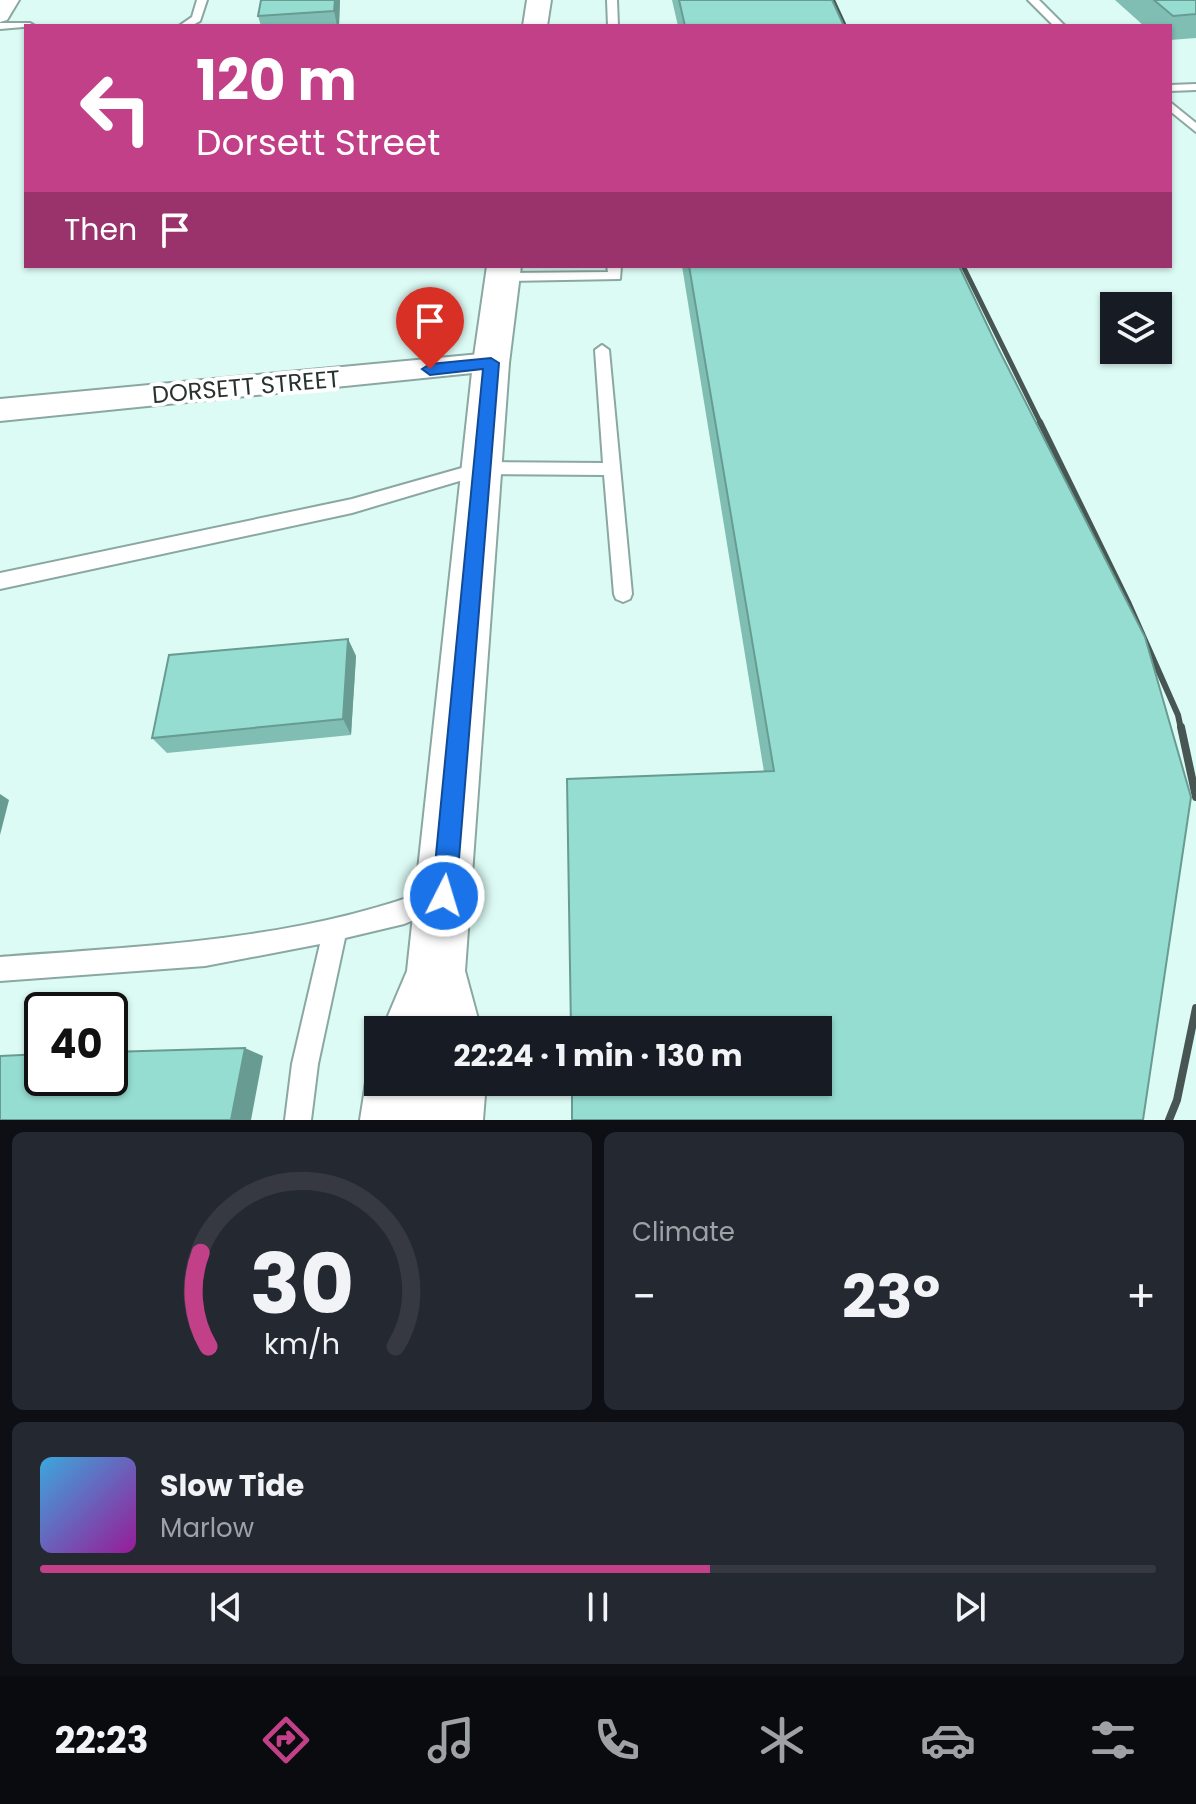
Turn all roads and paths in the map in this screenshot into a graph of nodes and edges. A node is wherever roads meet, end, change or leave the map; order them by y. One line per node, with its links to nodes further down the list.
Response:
1 (9, 0): 6 (street)
2 (202, 0): 7 (lane)
3 (539, 0): 8 (street)
4 (612, 0): 9 (lane)
5 (1033, 0): 10 (lane)
6 (0, 16)
7 (187, 24)
8 (535, 24)
9 (613, 24)
10 (1058, 24)
11 (0, 26): 12 (lane)
12 (24, 26)
13 (1196, 87): 14 (lane)
14 (1172, 88)
15 (1172, 107): 16 (lane)
16 (1196, 129)
17 (614, 268): 18 (lane)
18 (504, 272): 20 (street)
19 (602, 350): 23 (lane)
20 (491, 363): 21 (street, DORSETT STREET); 22 (street)
21 (0, 410)
22 (483, 468): 23 (lane); 24 (lane); 26 (street)
23 (612, 469): 25 (lane)
24 (0, 581)
25 (623, 594)
26 (444, 896): 27 (lane); 29 (street)
27 (335, 929): 28 (lane); 34 (lane)
28 (0, 969)
29 (436, 971): 30 (street); 31 (street)
30 (418, 1016)
31 (447, 1016)
32 (395, 1096): 35 (street)
33 (454, 1096): 36 (street)
34 (298, 1120)
35 (392, 1120)
36 (451, 1120)

